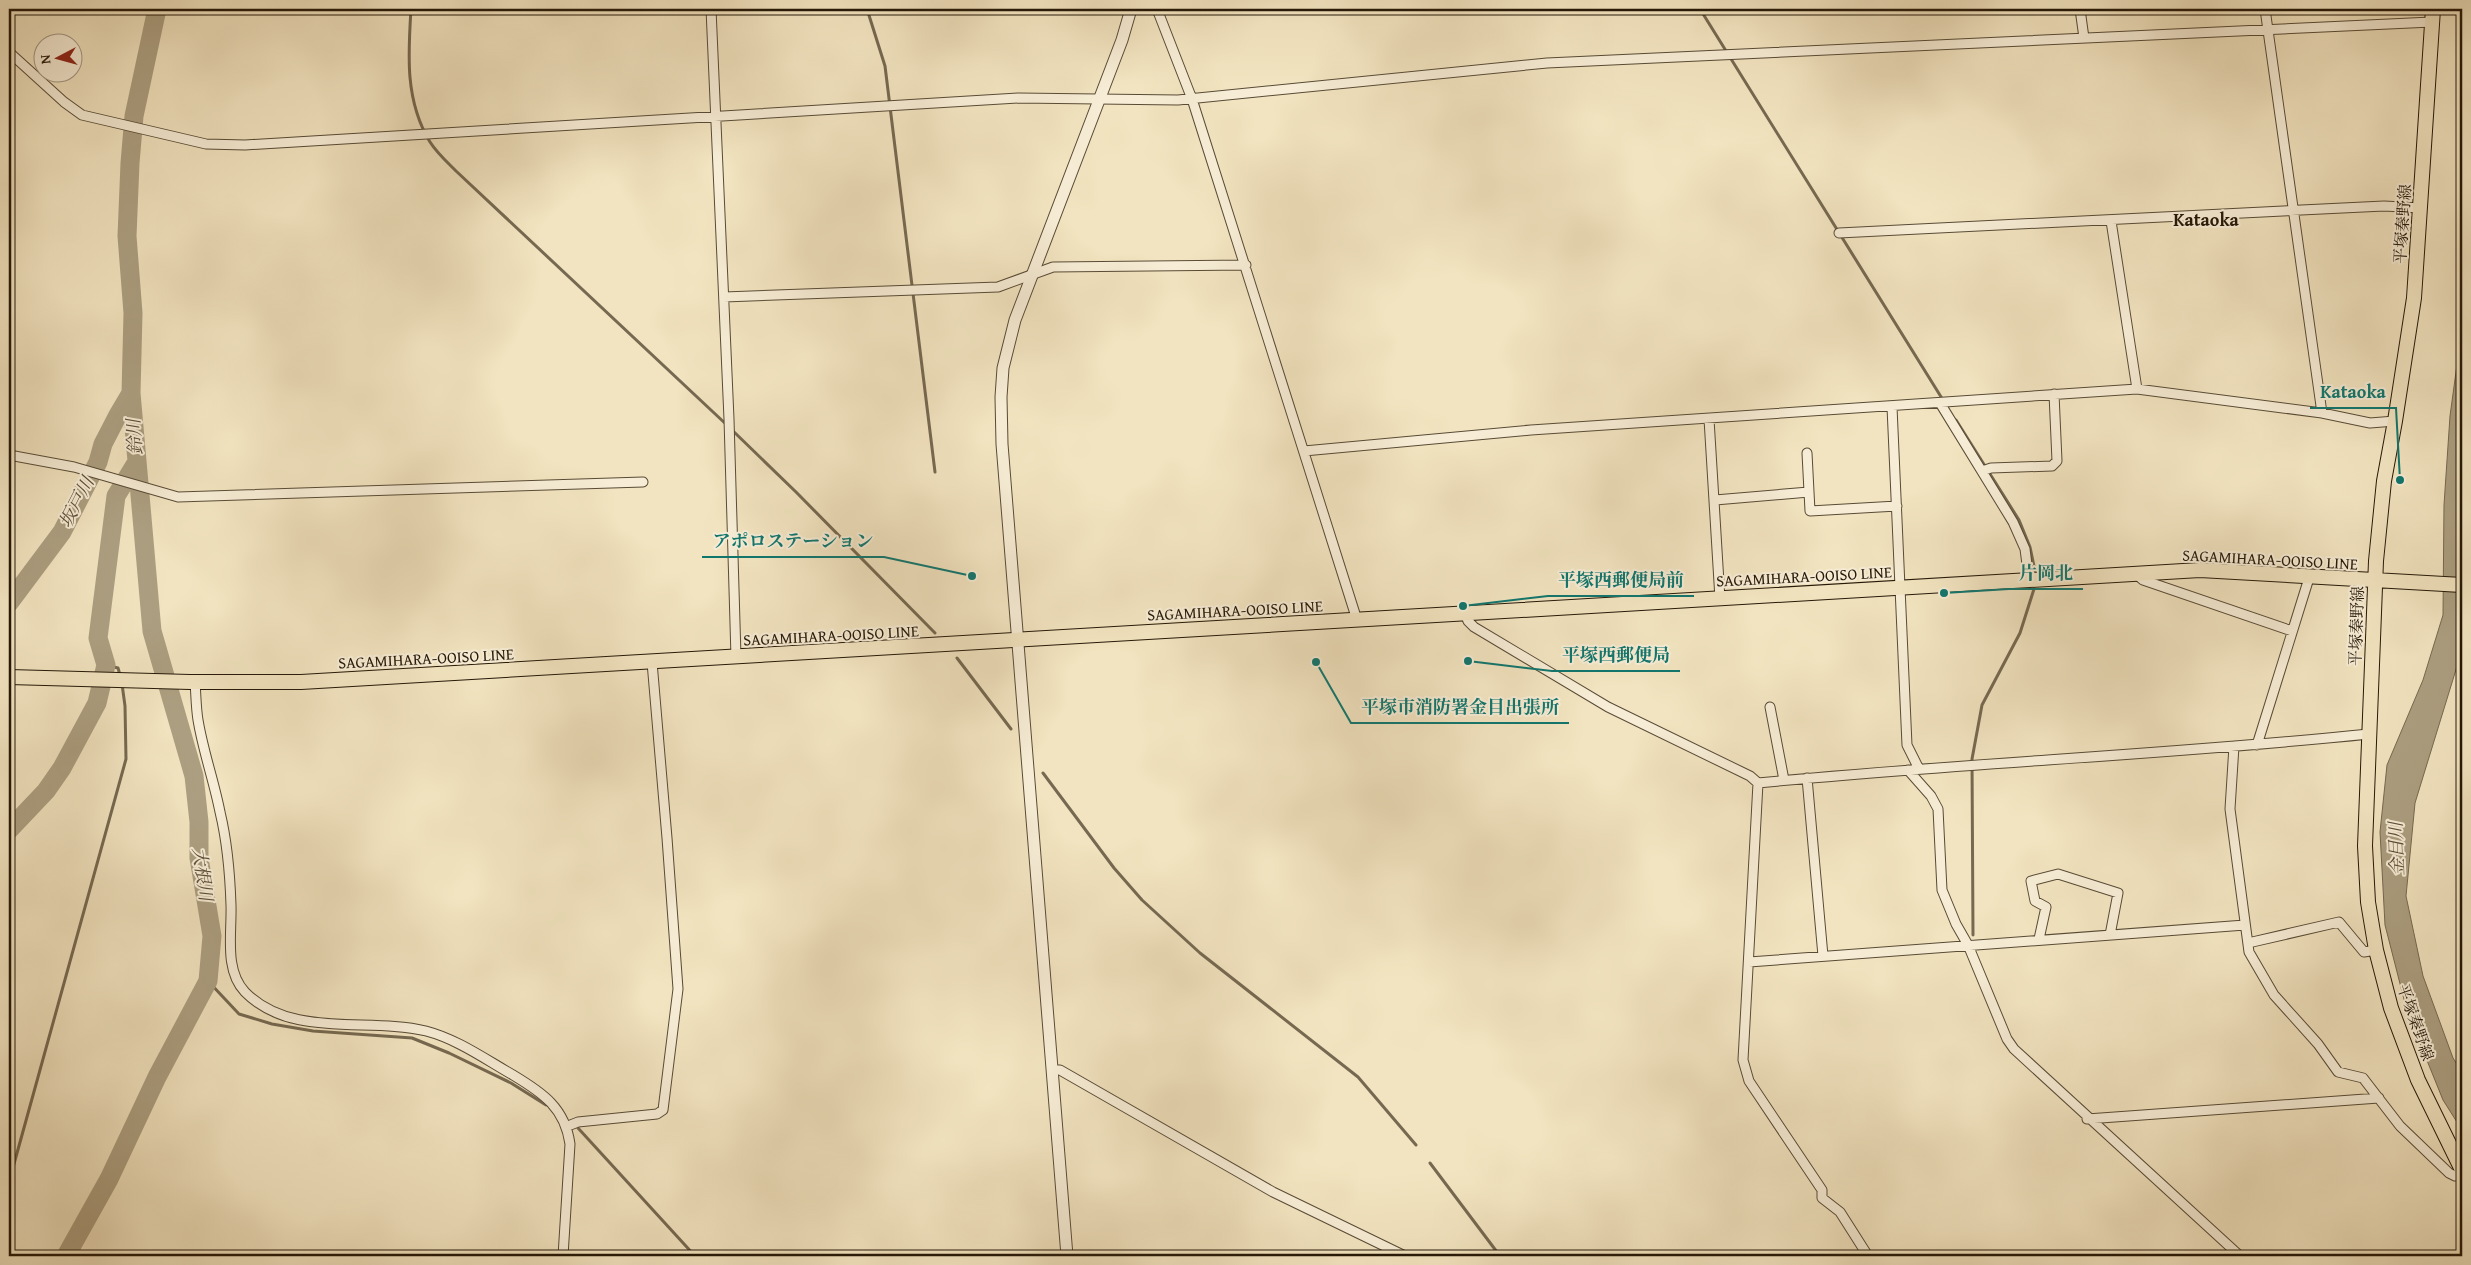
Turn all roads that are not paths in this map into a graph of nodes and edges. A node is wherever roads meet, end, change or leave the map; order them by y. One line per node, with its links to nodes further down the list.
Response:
1 (710, 9): 12 (street)
2 (1131, 9): 11 (street)
3 (1157, 9): 10 (street)
4 (2080, 9): 8 (street)
5 (2265, 9): 7 (street)
6 (2433, 16): 7 (street); 13 (main road, 平塚秦野線)
7 (2268, 29): 8 (street); 14 (street)
8 (2084, 38): 10 (street)
9 (9, 52): 12 (street)
10 (1192, 99): 11 (street); 17 (street)
11 (1098, 100): 12 (street); 18 (street)
12 (715, 117): 19 (street)
13 (2421, 208): 14 (street); 26 (main road, 平塚秦野線)
14 (2293, 212): 15 (street); 24 (street)
15 (2111, 221): 16 (street); 20 (street)
16 (1842, 233)
17 (1246, 265): 18 (street); 27 (street)
18 (1031, 276): 19 (street); 45 (street)
19 (724, 297): 46 (street)
20 (2137, 389): 21 (street); 24 (street)
21 (2054, 394): 22 (street); 30 (street)
22 (1940, 403): 23 (street); 30 (street)
23 (1892, 407): 25 (street); 34 (street)
24 (2322, 413): 26 (street)
25 (1709, 419): 27 (street); 33 (street)
26 (2395, 421): 38 (main road, 平塚秦野線)
27 (1304, 451): 43 (street)
28 (1807, 453): 32 (street)
29 (9, 455): 31 (street)
30 (1986, 470): 37 (street)
31 (643, 482)
32 (1809, 492): 33 (street); 34 (street)
33 (1715, 500): 41 (street)
34 (1897, 506): 40 (street)
35 (2136, 574): 36 (main road, SAGAMIHARA-OOISO LINE); 37 (main road, SAGAMIHARA-OOISO LINE); 44 (street)
36 (2309, 578): 38 (main road, SAGAMIHARA-OOISO LINE); 44 (street)
37 (2029, 580): 40 (main road, SAGAMIHARA-OOISO LINE)
38 (2376, 582): 39 (main road, SAGAMIHARA-OOISO LINE); 51 (main road, 平塚秦野線)
39 (2462, 586)
40 (1900, 588): 41 (main road, SAGAMIHARA-OOISO LINE); 54 (street)
41 (1720, 599): 42 (main road, SAGAMIHARA-OOISO LINE)
42 (1465, 614): 43 (main road, SAGAMIHARA-OOISO LINE); 58 (street)
43 (1357, 620): 45 (main road, SAGAMIHARA-OOISO LINE)
44 (2292, 631): 52 (street)
45 (1019, 642): 46 (main road, SAGAMIHARA-OOISO LINE); 67 (street)
46 (736, 658): 47 (main road, SAGAMIHARA-OOISO LINE)
47 (652, 662): 49 (main road, SAGAMIHARA-OOISO LINE); 70 (street)
48 (9, 677): 49 (main road, SAGAMIHARA-OOISO LINE)
49 (193, 682): 70 (street)
50 (1770, 707): 57 (street)
51 (2369, 734): 52 (street); 64 (main road, 平塚秦野線)
52 (2257, 745): 53 (street)
53 (2234, 746): 54 (street); 59 (street)
54 (1919, 769): 55 (street)
55 (1908, 770): 56 (street); 63 (street)
56 (1807, 778): 57 (street); 65 (street)
57 (1784, 780): 58 (street)
58 (1758, 783): 66 (street)
59 (2245, 925): 60 (street); 62 (street)
60 (2110, 935): 61 (street); 61 (street)
61 (2040, 939): 63 (street)
62 (2248, 943): 64 (street); 68 (street)
63 (1968, 945): 65 (street); 69 (street)
64 (2376, 950): 71 (main road, 平塚秦野線)
65 (1823, 956): 66 (street)
66 (1749, 962): 75 (street)
67 (1052, 1070): 73 (street); 74 (street)
68 (2379, 1098): 69 (street); 71 (street)
69 (2088, 1118): 76 (street)
70 (568, 1126): 72 (street)
71 (2462, 1171)
72 (563, 1256)
73 (1067, 1256)
74 (1405, 1256)
75 (1868, 1256)
76 (2240, 1256)

